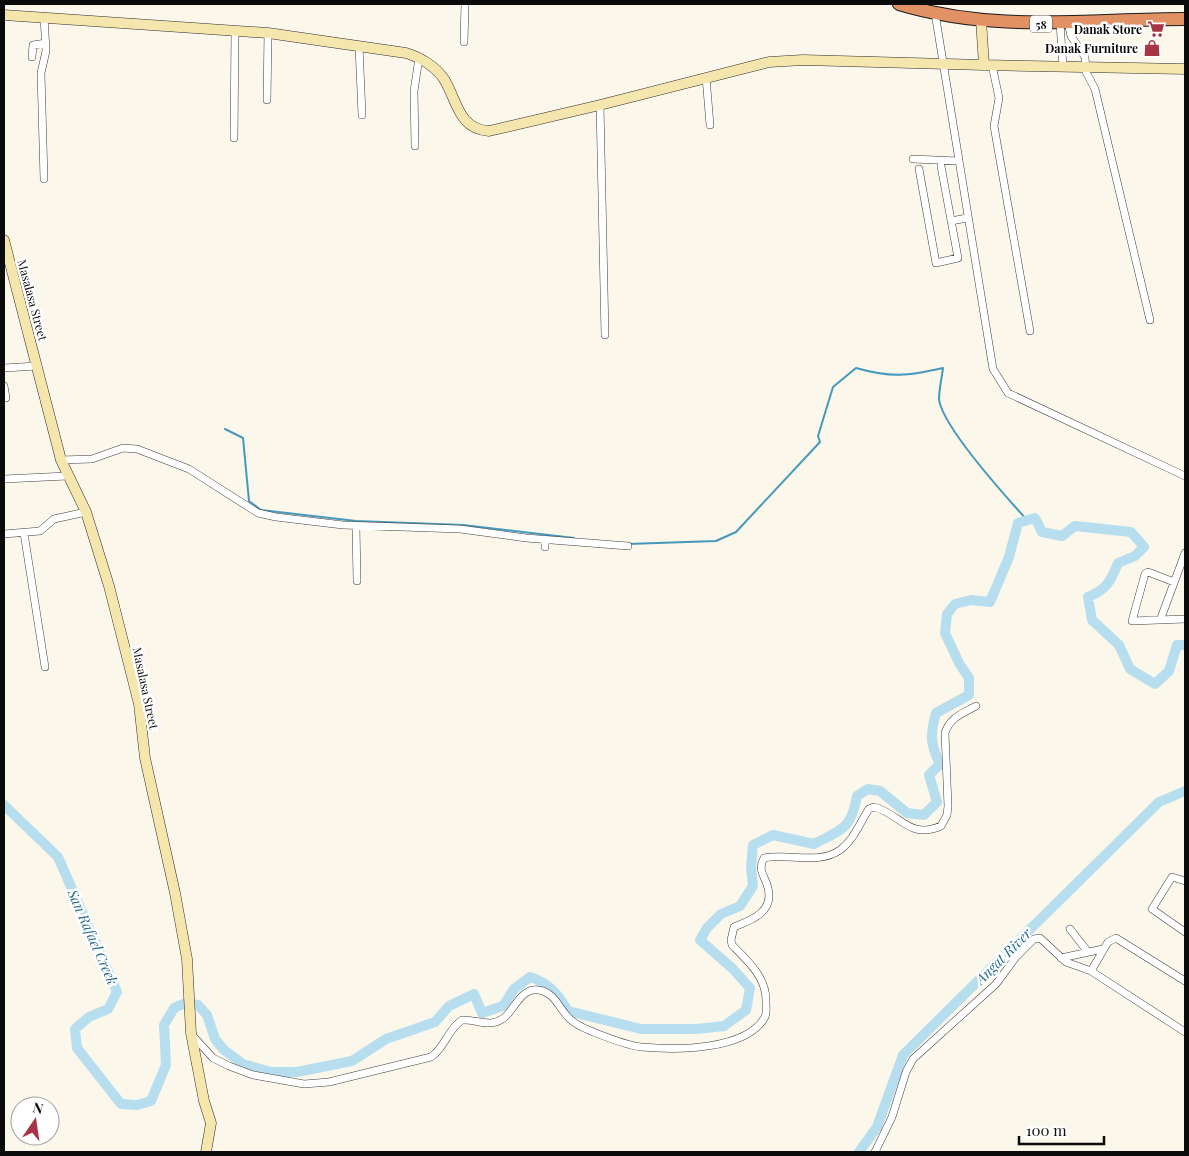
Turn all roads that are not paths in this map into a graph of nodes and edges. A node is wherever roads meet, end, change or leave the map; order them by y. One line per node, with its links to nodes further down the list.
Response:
1 (465, 4): 11 (street)
2 (902, 4): 3 (highway, 58)
3 (935, 13): 7 (highway, 58); 16 (street)
4 (4, 16): 5 (street)
5 (44, 17): 9 (street); 12 (street)
6 (1185, 19): 8 (highway, 58)
7 (981, 20): 8 (highway, 58); 17 (street)
8 (1064, 23): 18 (street); 19 (street)
9 (235, 32): 10 (street); 26 (street)
10 (268, 33): 13 (street); 22 (street)
11 (464, 42)
12 (46, 43): 14 (street); 32 (street)
13 (359, 46): 15 (street); 24 (street)
14 (32, 57)
15 (419, 58): 23 (street); 27 (street)
16 (942, 64): 17 (street); 21 (street); 29 (street)
17 (988, 65): 18 (street); 37 (street)
18 (1063, 67): 19 (street)
19 (1086, 68): 20 (street); 36 (street)
20 (1185, 68)
21 (706, 77): 23 (street); 25 (street)
22 (267, 100)
23 (600, 105): 38 (street)
24 (362, 114)
25 (710, 125)
26 (234, 138)
27 (416, 146)
28 (913, 159): 29 (street)
29 (958, 161): 33 (street)
30 (941, 166): 34 (street)
31 (919, 169): 34 (street)
32 (44, 179)
33 (967, 218): 34 (street); 45 (street)
34 (951, 221)
35 (4, 240): 39 (street, Masalasa Street)
36 (1150, 320)
37 (1030, 331)
38 (605, 335)
39 (37, 366): 40 (street); 43 (street, Masalasa Street)
40 (4, 368)
41 (4, 386): 42 (street)
42 (6, 398)
43 (62, 460): 44 (street, Masalasa Street); 48 (street)
44 (67, 476): 46 (street); 47 (street, Masalasa Street)
45 (1185, 476)
46 (4, 479)
47 (86, 512): 49 (street); 68 (street, Masalasa Street)
48 (356, 526): 51 (street); 53 (street)
49 (24, 533): 50 (street); 57 (street)
50 (4, 534)
51 (628, 546)
52 (1185, 552): 54 (street)
53 (357, 581)
54 (1174, 582): 55 (street); 55 (street)
55 (1161, 618): 56 (street)
56 (1185, 619)
57 (45, 667)
58 (976, 706): 68 (street)
59 (1185, 881): 61 (street)
60 (1070, 929): 63 (street)
61 (1185, 932)
62 (1104, 949): 63 (street); 65 (street); 66 (street)
63 (1088, 952): 64 (street)
64 (1061, 958): 65 (street); 70 (street)
65 (1091, 971): 67 (street)
66 (1185, 981)
67 (1185, 1032)
68 (190, 1033): 69 (street, Masalasa Street)
69 (206, 1152)
70 (874, 1152)

